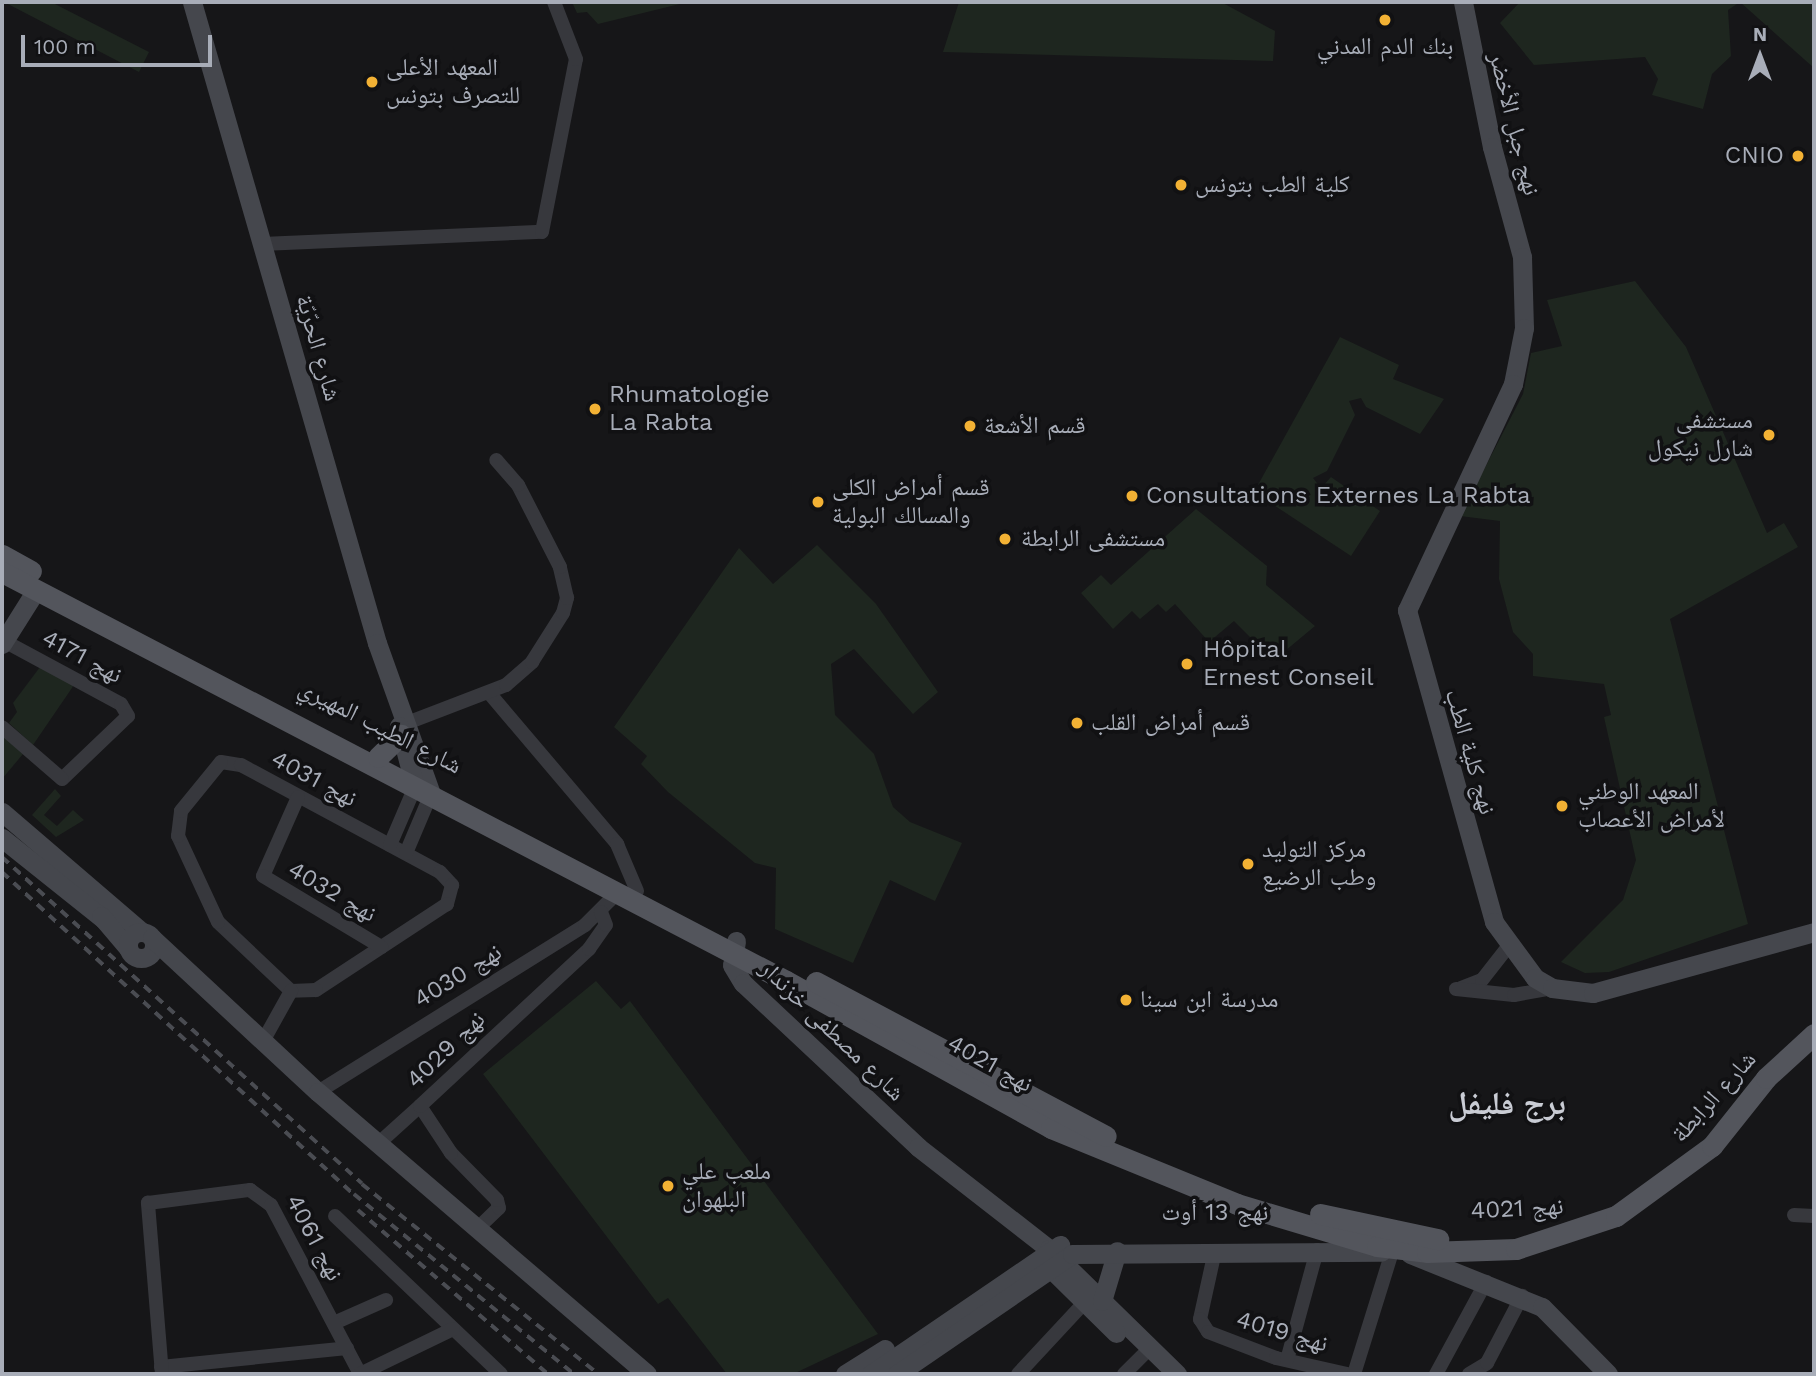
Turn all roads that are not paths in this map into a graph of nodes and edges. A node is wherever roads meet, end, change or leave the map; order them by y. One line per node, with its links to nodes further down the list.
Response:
1 (192, 2): 4 (street, شارع الحرّيّة)
2 (554, 2): 4 (street)
3 (1463, 2): 5 (street, نهج جبل الأخضر)
4 (262, 244): 12 (street, شارع الحرّيّة)
5 (1522, 257): 30 (street, نهج كلية الطب)
6 (496, 460): 11 (street)
7 (2, 555): 14 (main road, شارع الطيب المهيري)
8 (2, 572): 9 (main road, شارع الطيب المهيري)
9 (36, 590): 10 (street); 15 (main road, شارع الطيب المهيري)
10 (2, 641): 13 (street, نهج 4171)
11 (490, 694): 12 (street); 23 (street)
12 (402, 722): 14 (main road); 15 (street, شارع الحرّيّة)
13 (2, 727)
14 (378, 757): 15 (main road, شارع الطيب المهيري)
15 (421, 784): 21 (street); 22 (street); 23 (main road, شارع الطيب المهيري)
16 (298, 797): 21 (street, نهج 4031); 28 (street, نهج 4032); 34 (street, نهج 4031)
17 (2, 800): 25 (street)
18 (2, 813): 25 (street)
19 (2, 821): 25 (street)
20 (2, 838): 25 (street)
21 (390, 845): 22 (street, نهج 4031)
22 (406, 853): 28 (street, نهج 4031)
23 (627, 892): 24 (street, نهج 4030); 29 (main road, شارع الطيب المهيري)
24 (601, 912): 37 (street, نهج 4030); 38 (street, نهج 4029)
25 (114, 921): 27 (street); 31 (street)
26 (1814, 932): 33 (street)
27 (147, 934): 31 (street); 32 (street)
28 (382, 947): 34 (street, نهج 4031)
29 (734, 947): 45 (main road, نهج 4021); 49 (main road, نهج 4021); 50 (street, شارع مصطفى خزندار)
30 (1507, 948): 33 (street, نهج كلية الطب); 33 (street)
31 (133, 953): 32 (street)
32 (190, 978): 36 (street)
33 (1552, 988)
34 (291, 991): 36 (street)
35 (1814, 1034): 44 (main road, شارع الرابطة)
36 (262, 1043): 37 (street)
37 (318, 1092): 39 (street)
38 (419, 1106): 39 (street); 43 (street, نهج 4029)
39 (379, 1143): 43 (street)
40 (1794, 1215): 42 (street)
41 (335, 1216): 58 (street)
42 (1814, 1216)
43 (478, 1228): 65 (street)
44 (1577, 1232): 49 (main road, نهج 4021)
45 (1346, 1236): 49 (main road, نهج 4021); 50 (street, نهج 13 أوت)
46 (1317, 1250): 48 (street, نهج 13 أوت); 49 (street, نهج 13 أوت); 61 (street)
47 (1117, 1251): 48 (street, نهج 13 أوت); 50 (street, نهج 13 أوت); 56 (street)
48 (1215, 1251): 61 (street, نهج 4019)
49 (1415, 1251): 52 (street, نهج 13 أوت); 75 (street)
50 (1050, 1259): 51 (street, نهج 13 أوت); 56 (street, شارع مصطفى خزندار)
51 (1021, 1277): 54 (street); 66 (street); 67 (street)
52 (1486, 1282): 53 (street, نهج 13 أوت); 76 (street)
53 (1522, 1296): 77 (street); 78 (street, نهج 13 أوت)
54 (1009, 1299): 68 (street); 69 (street)
55 (386, 1300): 57 (street)
56 (1094, 1301): 60 (street, شارع مصطفى خزندار); 70 (street)
57 (334, 1323): 59 (street, نهج 4061); 62 (street, نهج 4061)
58 (453, 1329): 63 (street); 64 (street)
59 (347, 1348): 62 (street); 63 (street, نهج 4061)
60 (1146, 1353): 71 (street); 72 (street); 73 (street)
61 (1287, 1360): 74 (street, نهج 4019)
62 (162, 1371)
63 (360, 1374)
64 (501, 1374)
65 (647, 1374)
66 (845, 1374)
67 (871, 1374)
68 (897, 1374)
69 (921, 1374)
70 (1018, 1374)
71 (1124, 1374)
72 (1161, 1374)
73 (1177, 1374)
74 (1347, 1374)
75 (1354, 1374)
76 (1436, 1374)
77 (1469, 1374)
78 (1608, 1374)

